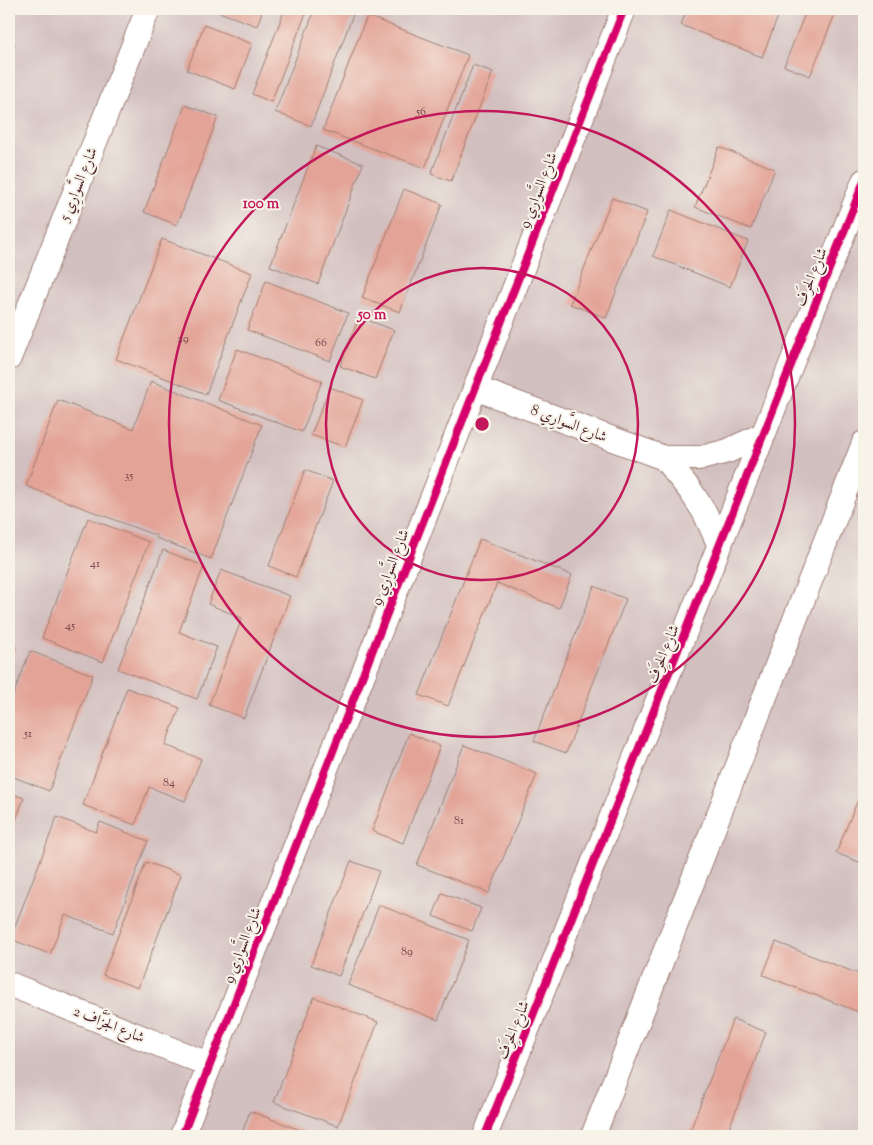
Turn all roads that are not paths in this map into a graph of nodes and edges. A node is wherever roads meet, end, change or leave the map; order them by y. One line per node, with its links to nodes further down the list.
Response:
1 (148, 9): 4 (street, شارع السَّوارِي 5)
2 (624, 9): 5 (street, شارع السَّوارِي 9)
3 (864, 180): 6 (street, شارع الحِرَف)
4 (9, 358)
5 (475, 388): 8 (street, شارع السَّوارِي 8); 11 (street, شارع السَّوارِي 9)
6 (764, 434): 8 (street, شارع السَّوارِي 8); 9 (street, شارع الحِرَف)
7 (864, 443): 14 (street)
8 (664, 458): 9 (street)
9 (720, 546): 13 (street, شارع الحِرَف)
10 (9, 984): 11 (street, شارع الجَزَّاف 2)
11 (210, 1065): 12 (street, شارع السَّوارِي 9)
12 (182, 1136)
13 (485, 1136)
14 (593, 1136)

